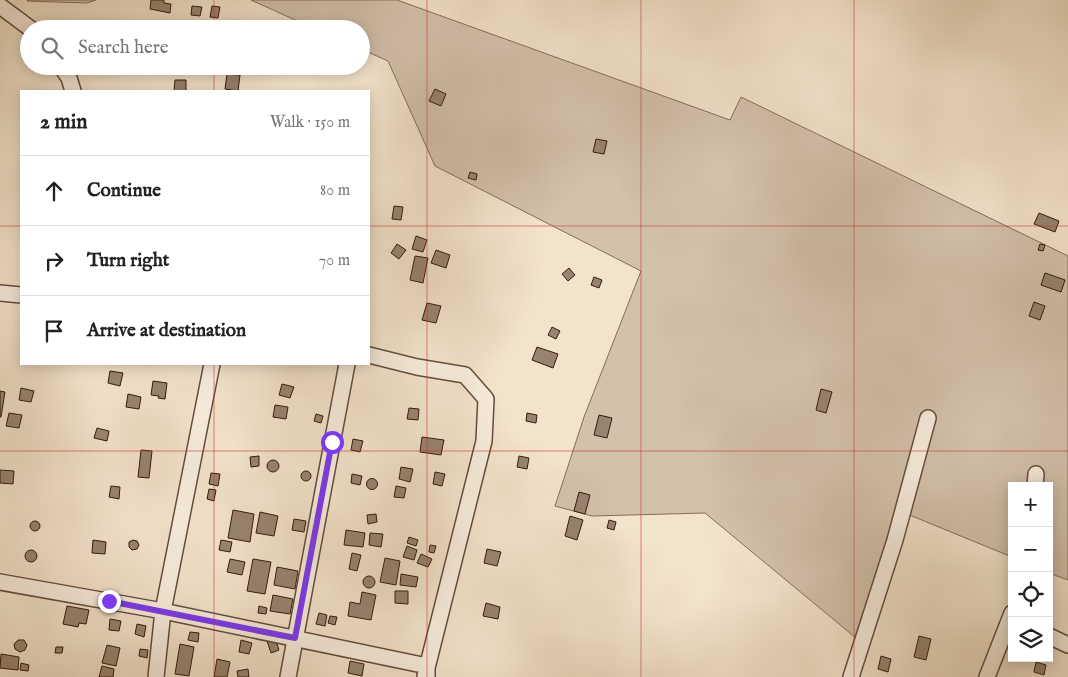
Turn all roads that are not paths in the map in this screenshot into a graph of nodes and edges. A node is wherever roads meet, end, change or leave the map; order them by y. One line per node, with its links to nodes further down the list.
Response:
1 (0, 6): 2 (street)
2 (20, 21)
3 (67, 75): 4 (street)
4 (73, 90)
5 (0, 293): 6 (street)
6 (20, 295)
7 (370, 355): 17 (street)
8 (212, 365): 12 (street)
9 (347, 365): 14 (street)
10 (928, 418): 20 (street)
11 (0, 582): 12 (street)
12 (163, 611): 14 (street); 18 (street)
13 (1010, 617): 21 (street)
14 (295, 638): 17 (street); 19 (street)
15 (1053, 638): 16 (street)
16 (1068, 645)
17 (427, 673)
18 (156, 677)
19 (288, 677)
20 (850, 677)
21 (987, 677)

